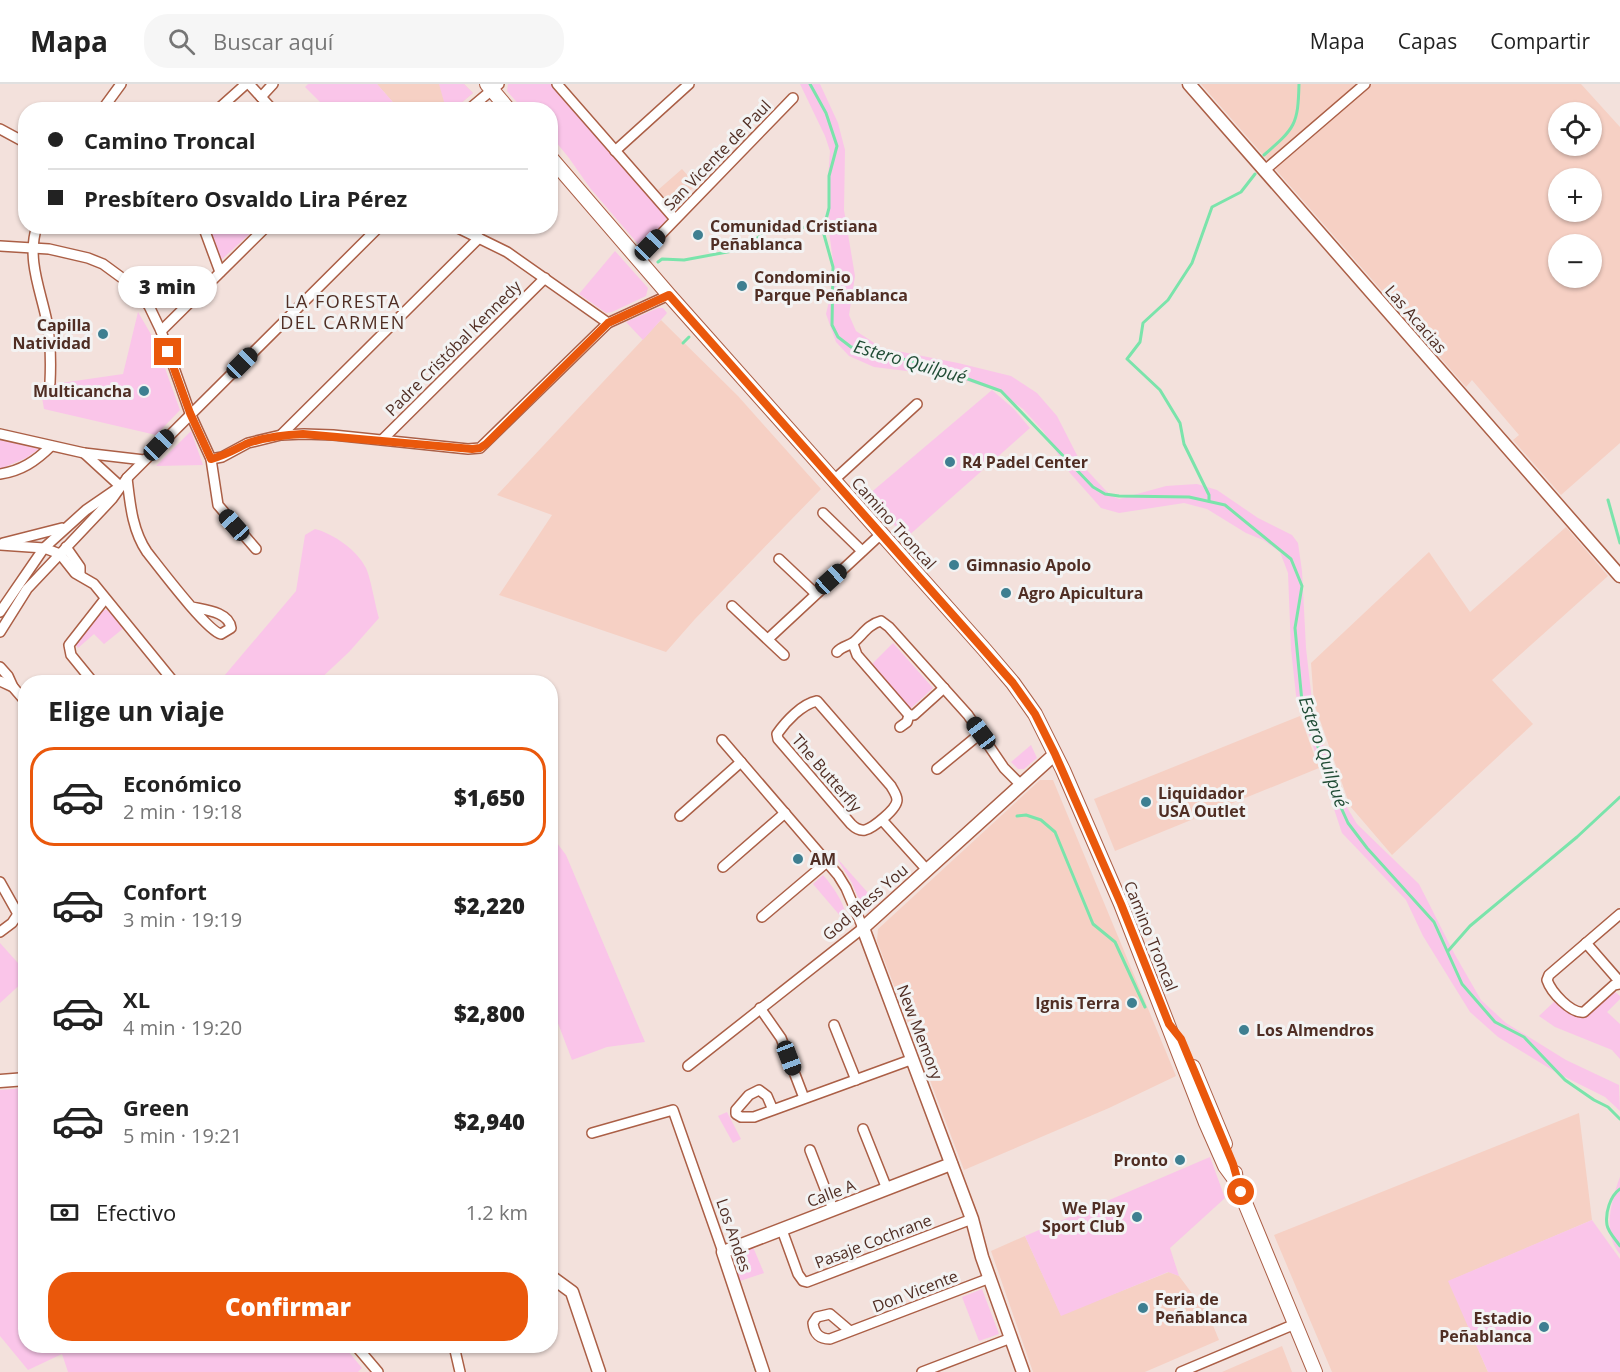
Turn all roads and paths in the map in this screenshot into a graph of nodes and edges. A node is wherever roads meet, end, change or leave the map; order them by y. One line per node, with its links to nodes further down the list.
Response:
1 (121, 84): 11 (street)
2 (248, 84): 9 (street); 12 (street)
3 (273, 84): 9 (street)
4 (557, 84): 18 (street)
5 (689, 84): 18 (street)
6 (1189, 84): 20 (street, Las Acacias)
7 (1365, 84): 20 (street)
8 (492, 86): 14 (street); 15 (main road)
9 (261, 96): 13 (street)
10 (793, 98): 21 (street, San Vicente de Paul)
11 (108, 102)
12 (227, 102)
13 (266, 102)
14 (476, 102)
15 (503, 102)
16 (1, 134): 17 (street)
17 (18, 140)
18 (615, 151): 21 (street)
19 (558, 166): 30 (main road, Camino Troncal)
20 (1265, 170): 60 (street, Las Acacias)
21 (675, 219): 30 (street, San Vicente de Paul)
22 (36, 234): 29 (street)
23 (206, 234): 31 (street)
24 (259, 234): 31 (street)
25 (372, 234): 38 (street)
26 (471, 234): 27 (street)
27 (479, 238): 32 (street); 40 (street)
28 (0, 246): 29 (street)
29 (33, 248): 35 (street); 36 (street)
30 (638, 258): 33 (main road, Camino Troncal)
31 (220, 272): 35 (street)
32 (545, 278): 34 (street); 41 (street, Padre Cristóbal Kennedy)
33 (669, 295): 34 (street); 48 (main road, Camino Troncal)
34 (608, 323): 41 (street)
35 (161, 331): 38 (street)
36 (50, 382)
37 (917, 404): 48 (street)
38 (190, 413): 44 (street); 45 (street)
39 (0, 434): 42 (street)
40 (281, 435): 41 (street); 44 (street)
41 (382, 440)
42 (51, 446): 43 (street); 46 (street)
43 (84, 453): 45 (street); 49 (street)
44 (211, 459): 56 (street)
45 (144, 460): 47 (street)
46 (0, 474)
47 (127, 478): 49 (street); 64 (street)
48 (834, 480): 53 (main road, Camino Troncal)
49 (119, 487): 50 (street)
50 (96, 508): 52 (street); 57 (street)
51 (823, 513): 58 (street)
52 (67, 526): 54 (street); 55 (street)
53 (881, 534): 58 (street); 82 (main road, Camino Troncal)
54 (0, 544): 55 (street)
55 (44, 548): 57 (street); 65 (street)
56 (256, 549)
57 (63, 550): 62 (street); 66 (street)
58 (862, 551): 61 (street)
59 (779, 559): 61 (street)
60 (1620, 576)
61 (815, 594): 67 (street)
62 (105, 598): 72 (street); 73 (street)
63 (732, 606): 67 (street)
64 (192, 607)
65 (0, 612)
66 (0, 632)
67 (768, 639): 70 (street)
68 (853, 644): 69 (street); 76 (street); 78 (street)
69 (837, 652)
70 (784, 656)
71 (0, 667): 75 (street)
72 (87, 675)
73 (168, 675)
74 (0, 681): 75 (street)
75 (13, 687): 77 (street)
76 (944, 688): 78 (street); 80 (street)
77 (18, 693)
78 (909, 715): 79 (street)
79 (900, 727)
80 (981, 733): 84 (street); 85 (street)
81 (722, 740): 83 (street, New Memory)
82 (1055, 754): 85 (street, God Bless You); 120 (main road, Camino Troncal)
83 (741, 762): 86 (street, New Memory); 87 (street)
84 (937, 769)
85 (1020, 784): 91 (street, God Bless You)
86 (785, 813): 89 (street, New Memory); 90 (street)
87 (680, 816)
88 (882, 820): 88 (street, The Butterfly); 91 (street, The Butterfly)
89 (827, 862): 95 (street); 96 (street, New Memory)
90 (723, 867)
91 (927, 870): 96 (street, God Bless You)
92 (0, 882): 93 (street)
93 (18, 914): 97 (street)
94 (1620, 914): 98 (street)
95 (762, 917)
96 (863, 928): 100 (street, God Bless You); 102 (street, New Memory)
97 (0, 932)
98 (1586, 943): 99 (street); 99 (street)
99 (1620, 983)
100 (760, 1008): 103 (street, God Bless You); 107 (street)
101 (834, 1025): 106 (street)
102 (913, 1059): 106 (street); 112 (street, New Memory)
103 (688, 1066)
104 (18, 1079): 105 (street)
105 (0, 1080)
106 (856, 1080): 107 (street)
107 (804, 1098): 108 (street)
108 (773, 1110)
109 (863, 1129): 113 (street)
110 (592, 1132): 117 (street, Los Andes)
111 (810, 1150): 114 (street)
112 (951, 1164): 113 (street, Calle A); 115 (street, New Memory)
113 (887, 1189): 114 (street, Calle A)
114 (834, 1209): 116 (street, Calle A)
115 (972, 1219): 116 (street, Pasaje Cochrane); 118 (street, New Memory)
116 (782, 1230): 117 (street, Calle A)
117 (723, 1252): 128 (street, Los Andes)
118 (990, 1278): 121 (street, Don Vicente); 122 (street, New Memory)
119 (558, 1282): 127 (street)
120 (1295, 1324): 131 (street); 132 (main road, Camino Troncal)
121 (850, 1331)
122 (1011, 1338): 129 (street); 130 (street, New Memory)
123 (362, 1353): 125 (street)
124 (456, 1353): 126 (street)
125 (378, 1372)
126 (460, 1372)
127 (599, 1372)
128 (763, 1372)
129 (922, 1372)
130 (1023, 1372)
131 (1181, 1372)
132 (1315, 1372)

